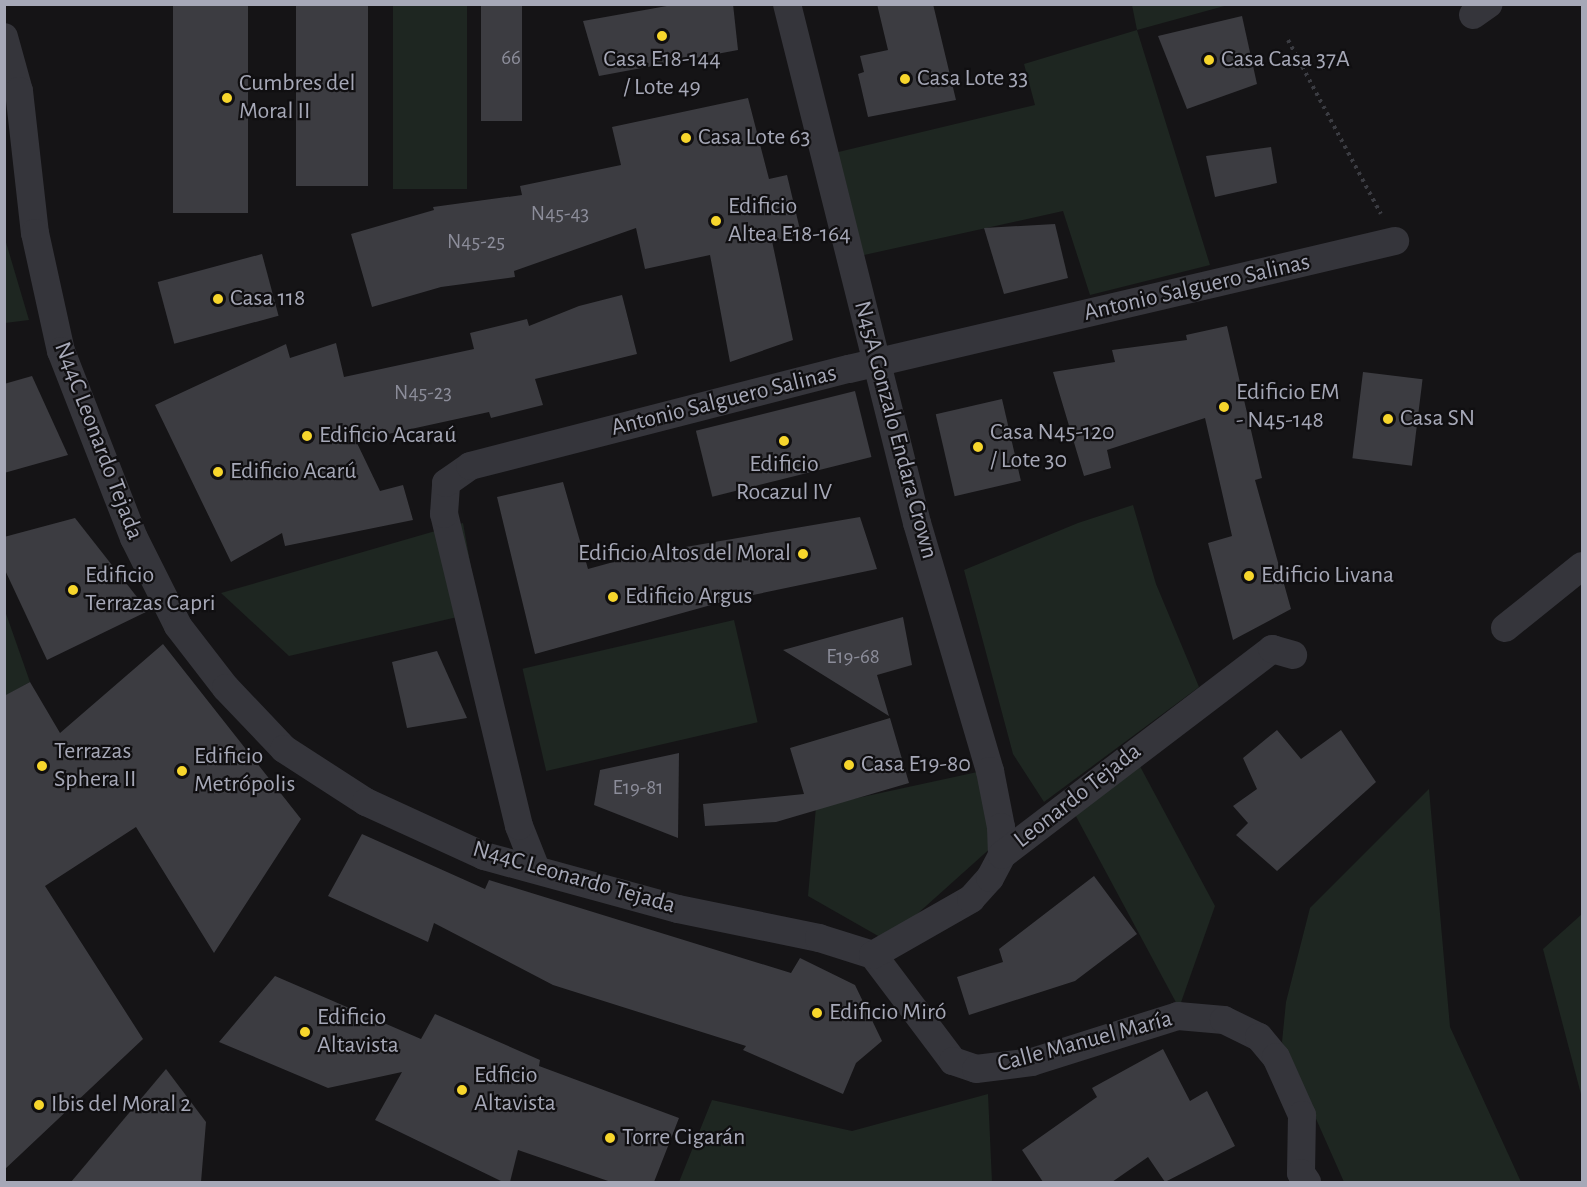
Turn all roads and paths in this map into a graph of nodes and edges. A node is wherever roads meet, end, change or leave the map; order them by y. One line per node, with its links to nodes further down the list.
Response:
1 (787, 4): 5 (street, N45A Gonzalo Endara Crown)
2 (4, 37): 10 (street, N44C Leonardo Tejada)
3 (1288, 40): 4 (path)
4 (1395, 241): 5 (street, Antonio Salguero Salinas)
5 (878, 363): 9 (street, N45A Gonzalo Endara Crown); 10 (street, Antonio Salguero Salinas)
6 (1582, 566): 7 (street)
7 (1505, 628)
8 (1293, 655): 9 (street, Leonardo Tejada)
9 (1002, 855): 11 (street, Leonardo Tejada)
10 (536, 869): 11 (street, N44C Leonardo Tejada)
11 (873, 955): 12 (street, Calle Manuel María)
12 (1300, 1179)

